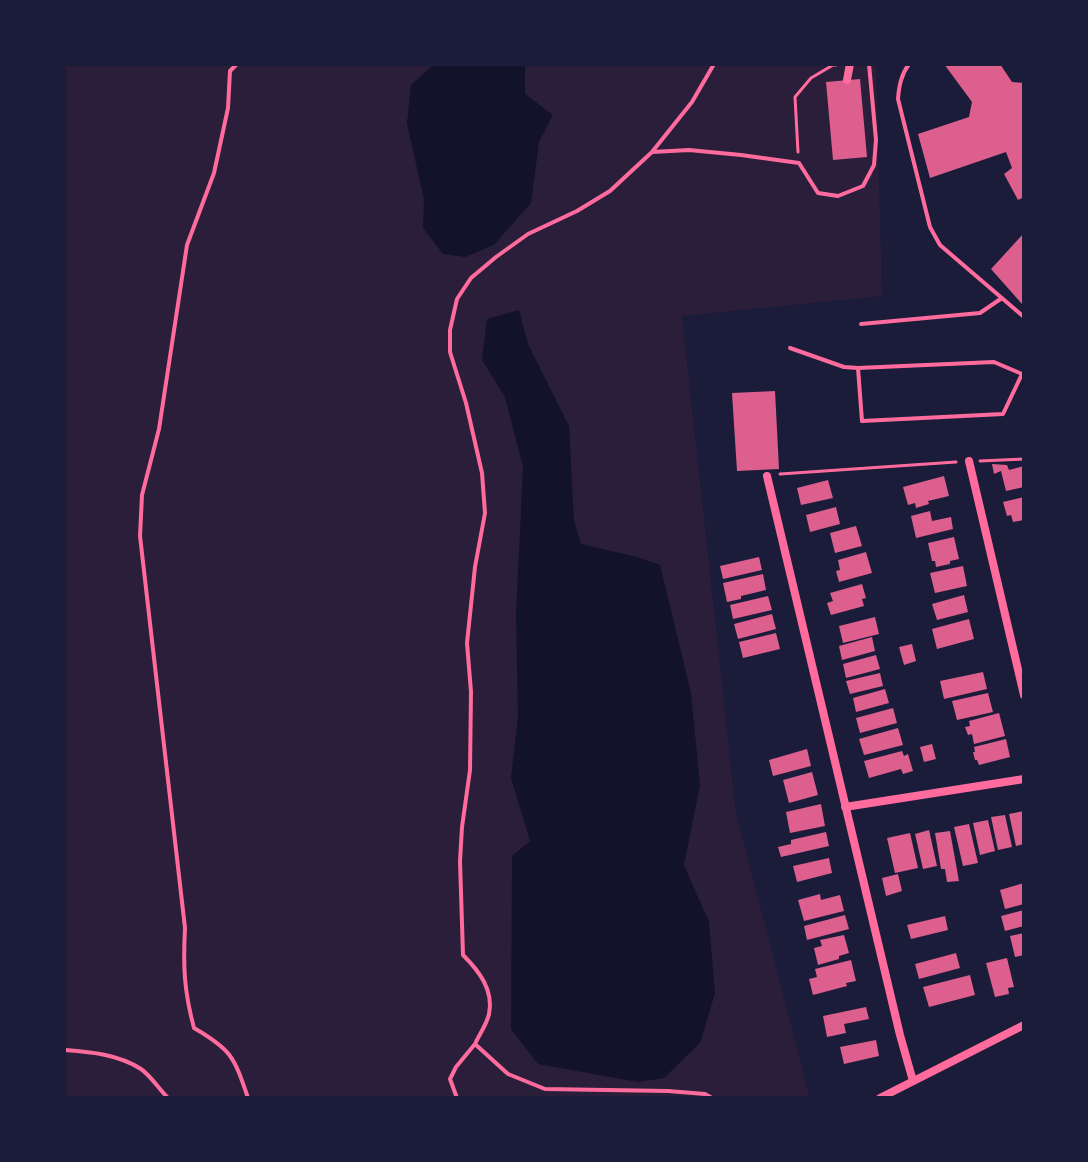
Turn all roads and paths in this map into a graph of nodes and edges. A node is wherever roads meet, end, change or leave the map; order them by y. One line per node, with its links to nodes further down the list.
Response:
1 (227, 64): 7 (lane)
2 (237, 64): 7 (lane)
3 (714, 64): 9 (lane)
4 (850, 64): 8 (street); 10 (path)
5 (869, 64): 10 (lane)
6 (909, 64): 11 (lane)
7 (230, 71): 29 (lane)
8 (847, 80)
9 (652, 152): 10 (lane); 25 (lane)
10 (799, 163)
11 (1002, 298): 12 (lane); 13 (lane)
12 (1024, 317)
13 (861, 324)
14 (790, 348): 15 (lane)
15 (858, 368): 16 (lane); 16 (lane)
16 (1023, 374)
17 (1024, 459): 18 (path)
18 (969, 461): 19 (path); 21 (street)
19 (781, 474)
20 (767, 476): 23 (street)
21 (1024, 695)
22 (1024, 779): 23 (street)
23 (845, 807): 27 (street)
24 (1024, 1025): 27 (street)
25 (475, 1044): 30 (lane); 31 (lane)
26 (64, 1050): 28 (lane)
27 (913, 1081): 32 (street)
28 (168, 1098)
29 (248, 1098)
30 (457, 1098)
31 (712, 1098)
32 (880, 1098)

